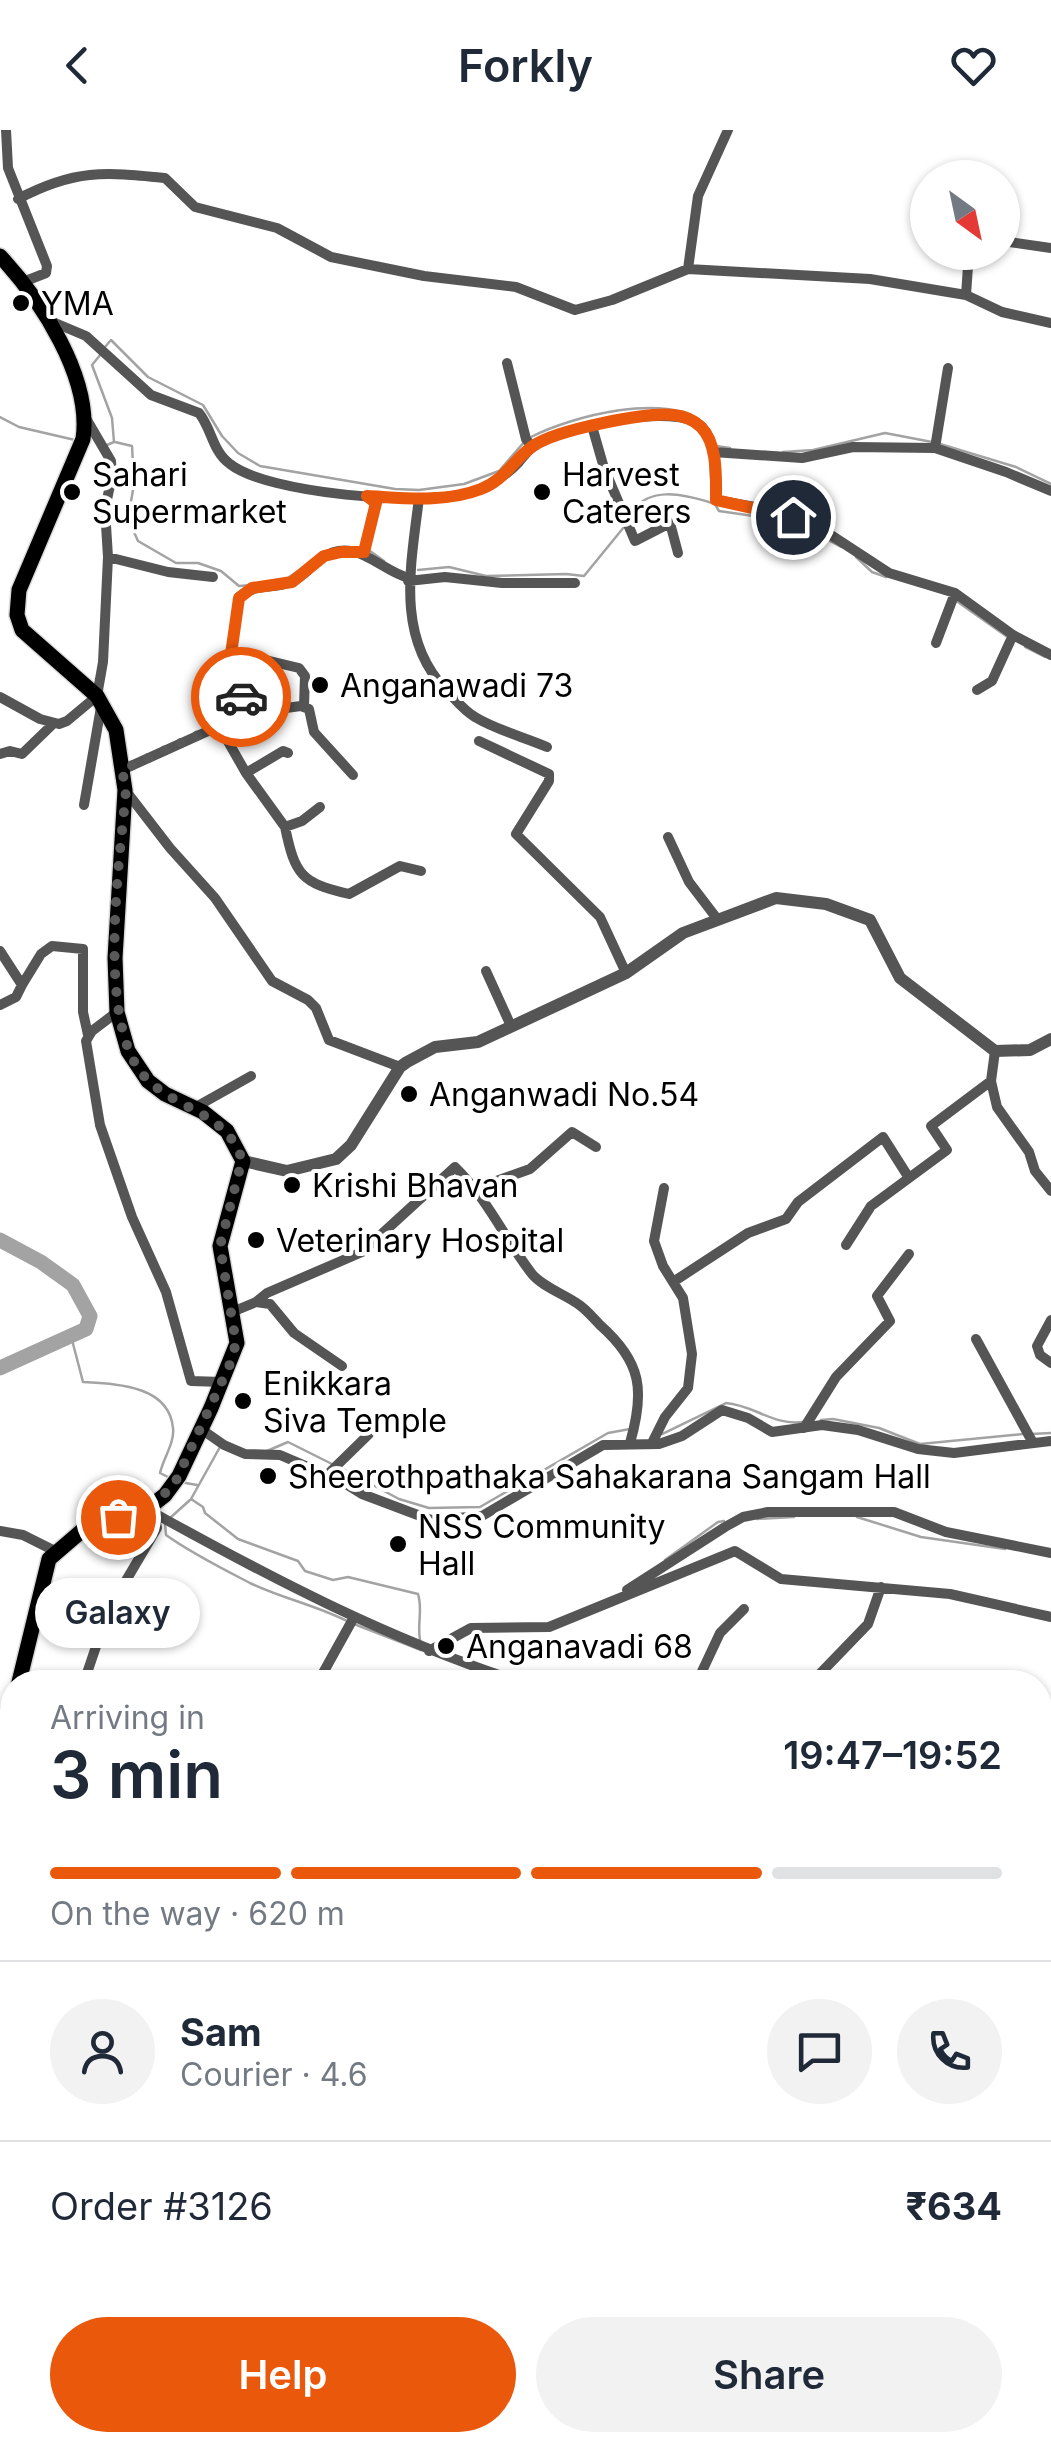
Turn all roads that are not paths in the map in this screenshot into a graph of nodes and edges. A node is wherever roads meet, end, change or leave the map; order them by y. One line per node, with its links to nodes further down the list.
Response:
1 (6, 130): 3 (street)
2 (728, 130): 7 (street)
3 (18, 199): 7 (street); 9 (street)
4 (1020, 244): 5 (street)
5 (1051, 248)
6 (0, 256): 9 (main road)
7 (688, 269): 10 (street)
8 (968, 270): 10 (street)
9 (24, 282): 11 (main road)
10 (966, 295): 12 (street)
11 (48, 320): 16 (main road); 21 (street)
12 (1051, 323)
13 (507, 363): 17 (street)
14 (948, 368): 18 (street)
15 (592, 426): 17 (street); 19 (street); 24 (street)
16 (88, 441): 25 (street); 36 (main road)
17 (532, 447): 22 (street)
18 (936, 448): 19 (street); 20 (street)
19 (712, 449): 29 (street)
20 (1051, 492)
21 (367, 496): 22 (street); 23 (street)
22 (419, 498): 27 (street)
23 (364, 552): 27 (street); 32 (street)
24 (678, 553)
25 (108, 557): 26 (street); 36 (street)
26 (214, 577)
27 (409, 580): 28 (street); 41 (street)
28 (575, 582)
29 (955, 593): 30 (street); 31 (street)
30 (1012, 635): 33 (street); 34 (street)
31 (936, 643)
32 (231, 652): 37 (street); 39 (street)
33 (1051, 654)
34 (977, 690)
35 (0, 697): 38 (street)
36 (99, 698): 38 (street); 44 (main road); 48 (street)
37 (304, 706): 39 (street); 46 (street)
38 (53, 724): 43 (street)
39 (218, 726): 44 (street); 45 (street)
40 (479, 741): 56 (street)
41 (547, 747)
42 (288, 753): 45 (street)
43 (0, 754)
44 (122, 770): 47 (main road)
45 (246, 772): 50 (street)
46 (352, 775)
47 (126, 790): 59 (main road); 64 (street)
48 (84, 805)
49 (320, 808): 50 (street)
50 (285, 827): 52 (street)
51 (668, 836): 53 (street)
52 (422, 871)
53 (718, 920): 56 (street); 63 (street)
54 (0, 951): 57 (street)
55 (486, 971): 60 (street)
56 (626, 973): 60 (street)
57 (22, 984): 58 (street); 61 (street)
58 (0, 1005)
59 (117, 1012): 61 (street); 67 (main road)
60 (511, 1026): 64 (street)
61 (88, 1034): 83 (street)
62 (1051, 1040): 63 (street)
63 (994, 1051): 66 (street)
64 (400, 1067): 69 (street)
65 (250, 1076): 67 (street)
66 (991, 1080): 70 (street); 73 (street)
67 (194, 1108): 69 (main road)
68 (596, 1147): 72 (street)
69 (242, 1160): 78 (main road)
70 (908, 1178): 74 (street); 76 (street)
71 (664, 1188): 76 (street)
72 (474, 1189): 77 (street); 87 (street)
73 (1051, 1191)
74 (846, 1245)
75 (908, 1254): 84 (street)
76 (673, 1282): 89 (street)
77 (256, 1302): 78 (street); 82 (street)
78 (232, 1312): 83 (main road)
79 (1051, 1320): 81 (street)
80 (976, 1339): 90 (street)
81 (1051, 1364)
82 (342, 1366)
83 (222, 1382): 85 (main road)
84 (804, 1428): 89 (street); 90 (street)
85 (201, 1429): 91 (street); 92 (main road)
86 (369, 1434): 91 (street)
87 (633, 1435): 89 (street); 91 (street)
88 (1051, 1441): 90 (street)
89 (652, 1443)
90 (1033, 1443)
91 (333, 1469)
92 (160, 1515): 94 (main road); 100 (street); 103 (street)
93 (0, 1532): 94 (street)
94 (57, 1552): 102 (main road)
95 (1051, 1552): 97 (street)
96 (881, 1587): 97 (street); 99 (street); 107 (street)
97 (606, 1605): 101 (street)
98 (744, 1609): 106 (street)
99 (1051, 1617)
100 (353, 1618): 101 (street); 104 (street)
101 (426, 1649): 105 (street)
102 (21, 1670)
103 (88, 1670)
104 (325, 1670)
105 (486, 1670)
106 (703, 1670)
107 (824, 1670)

